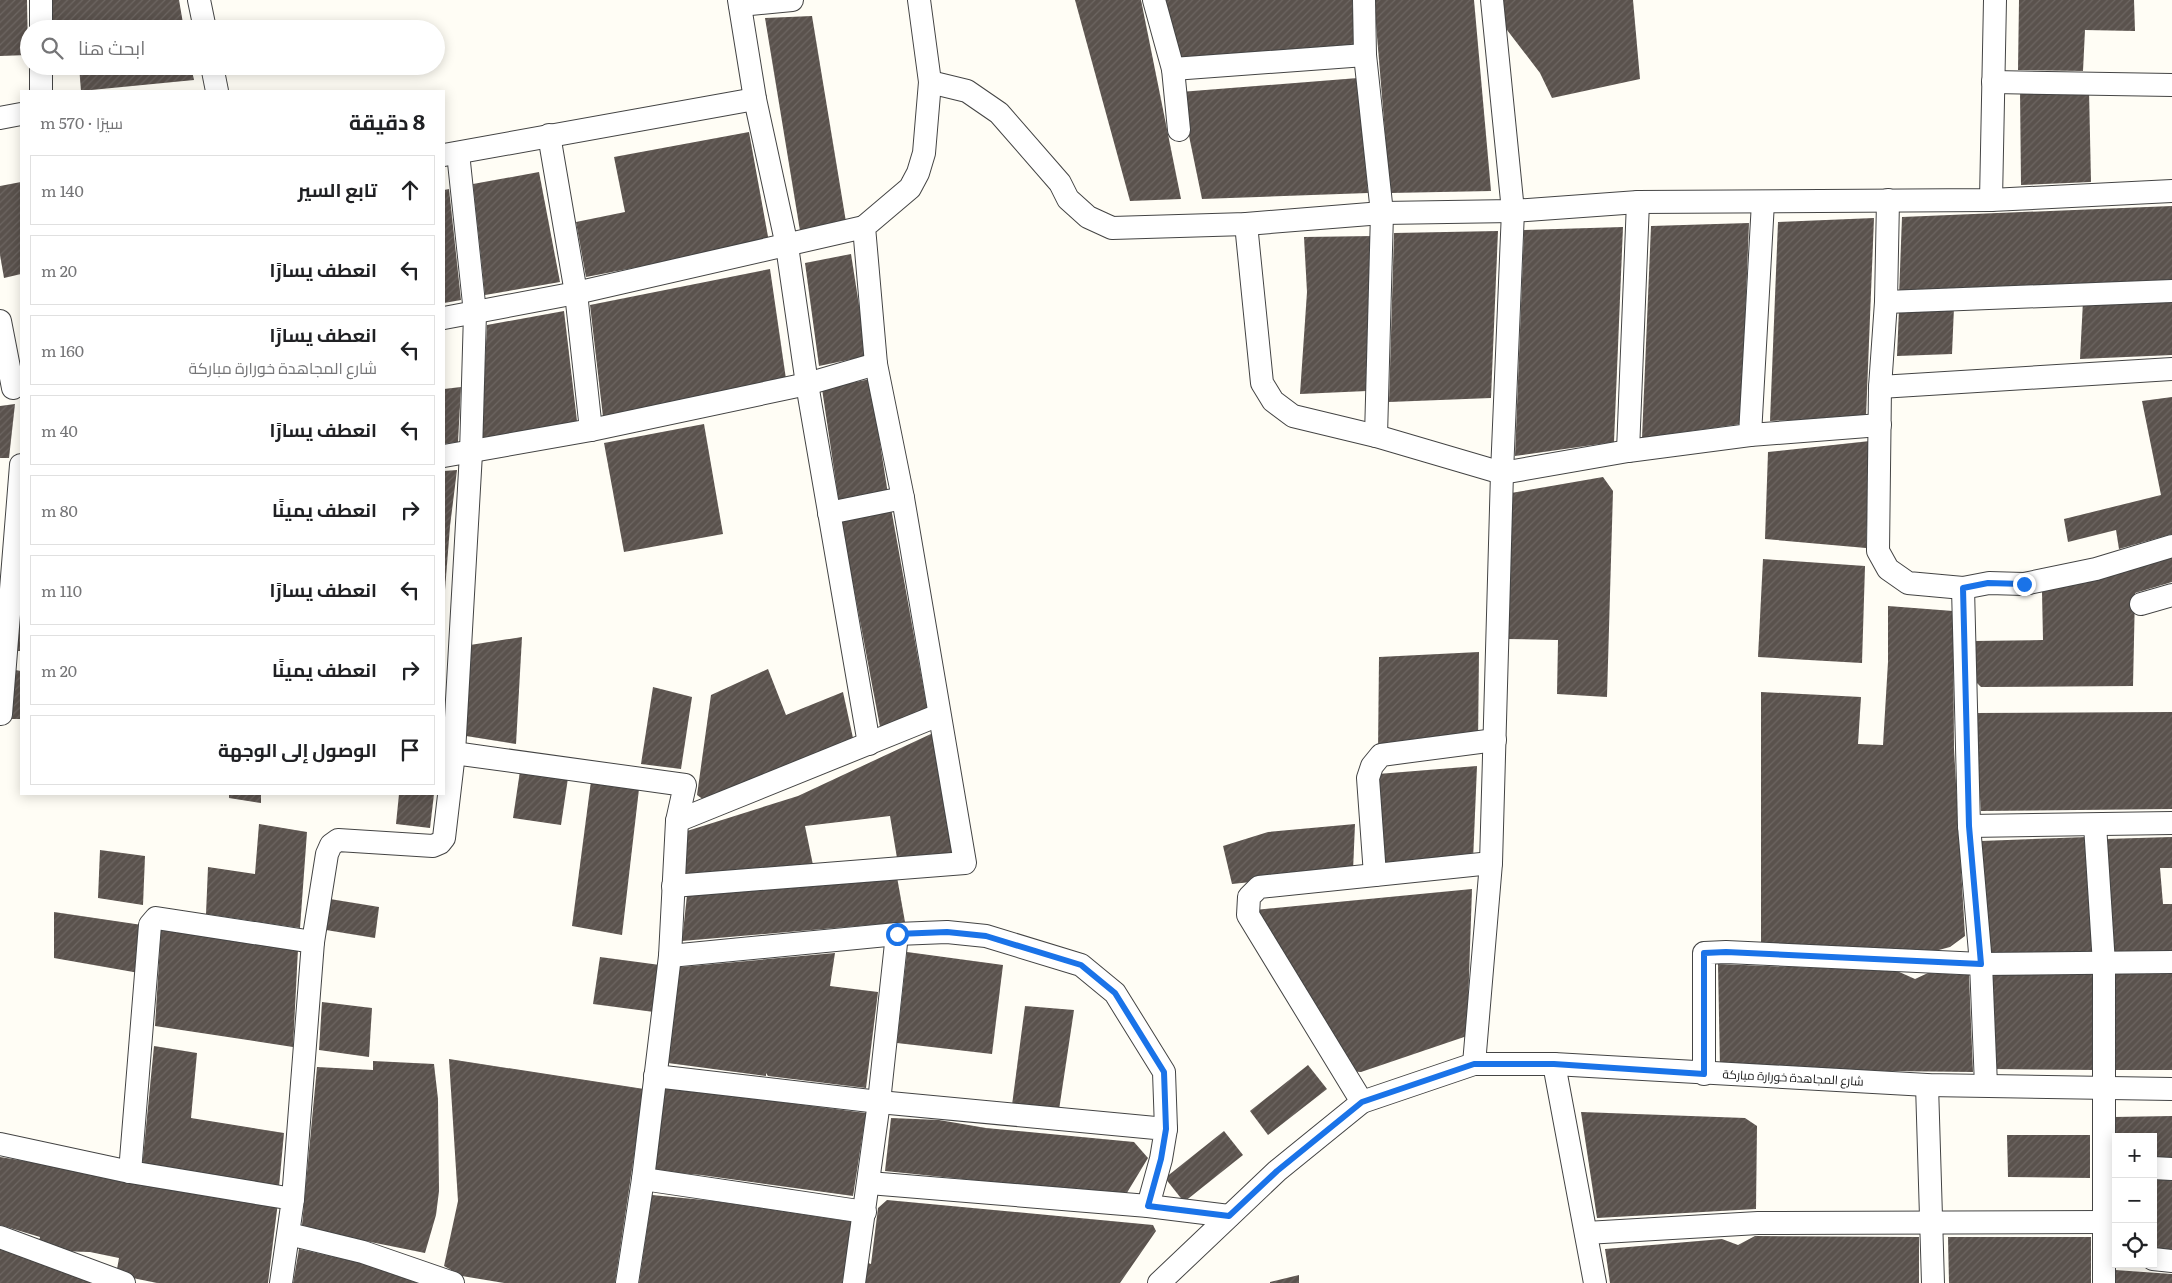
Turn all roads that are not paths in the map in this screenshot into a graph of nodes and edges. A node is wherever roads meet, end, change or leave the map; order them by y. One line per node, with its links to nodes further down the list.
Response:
1 (41, 0): 10 (street)
2 (199, 0): 11 (street)
3 (792, 0): 9 (street)
4 (919, 0): 16 (street)
5 (1154, 0): 13 (street)
6 (1364, 0): 12 (street)
7 (1492, 0): 32 (street)
8 (1994, 0): 17 (street)
9 (740, 3): 21 (street)
10 (41, 20)
11 (203, 20)
12 (1366, 55): 13 (street); 33 (street)
13 (1174, 69): 24 (street)
14 (41, 75): 19 (street)
15 (214, 75): 20 (street)
16 (930, 82): 34 (street); 35 (street)
17 (1993, 82): 18 (street); 29 (street)
18 (2172, 85)
19 (41, 90)
20 (217, 90)
21 (755, 99): 25 (street); 36 (street)
22 (20, 114): 23 (street)
23 (0, 118)
24 (1179, 130)
25 (549, 135): 26 (street); 38 (street)
26 (451, 154): 40 (street)
27 (2172, 191): 29 (street)
28 (1888, 200): 29 (street); 31 (street); 39 (street)
29 (1991, 200)
30 (1638, 202): 31 (street); 32 (street); 52 (street)
31 (1763, 202): 50 (street)
32 (1513, 212): 33 (street); 55 (street)
33 (1382, 213): 34 (street); 51 (street)
34 (1246, 224): 51 (street)
35 (864, 227): 36 (street); 43 (street)
36 (787, 246): 38 (street); 45 (street)
37 (2172, 291): 39 (street)
38 (576, 293): 40 (street); 49 (street)
39 (1886, 302): 46 (street)
40 (475, 313): 41 (street); 53 (street)
41 (445, 318)
42 (0, 322): 47 (street)
43 (876, 364): 45 (street); 57 (street)
44 (2172, 370): 46 (street)
45 (807, 384): 49 (street); 59 (street)
46 (1880, 387): 48 (street)
47 (11, 388)
48 (1880, 425): 50 (street); 61 (street)
49 (591, 430): 53 (street)
50 (1750, 435): 52 (street)
51 (1376, 436): 55 (street)
52 (1628, 451): 55 (street)
53 (471, 453): 54 (street); 68 (street)
54 (445, 456)
55 (1502, 473): 66 (street)
56 (20, 488): 58 (street)
57 (903, 498): 59 (street); 65 (street)
58 (19, 510): 64 (street)
59 (829, 513): 67 (street)
60 (2172, 546): 61 (street)
61 (1963, 588): 72 (street)
62 (2172, 595): 63 (street)
63 (2141, 604)
64 (1, 714)
65 (939, 715): 67 (street); 75 (street)
66 (1495, 740): 73 (street); 74 (street)
67 (869, 744): 69 (street)
68 (454, 753): 69 (street); 77 (street)
69 (677, 821): 75 (street)
70 (2172, 823): 71 (street)
71 (2095, 825): 72 (street); 81 (street)
72 (1969, 826): 80 (street)
73 (1491, 863): 74 (street); 82 (street)
74 (1376, 875): 91 (street)
75 (673, 886): 78 (street)
76 (897, 934): 78 (street); 90 (street); 92 (street)
77 (313, 942): 97 (street); 100 (street)
78 (670, 956): 85 (street)
79 (2172, 962): 81 (street)
80 (1981, 964): 81 (street); 84 (street); 87 (street)
81 (2104, 964): 88 (street)
82 (1474, 1064): 83 (street, شارع المجاهدة خورارة مباركة); 91 (street, شارع المجاهدة خورارة مباركة)
83 (1554, 1064): 84 (street, شارع المجاهدة خورارة مباركة); 106 (street)
84 (1704, 1074): 86 (street, شارع المجاهدة خورارة مباركة)
85 (655, 1076): 90 (street); 98 (street)
86 (1927, 1085): 87 (street, شارع المجاهدة خورارة مباركة); 105 (street)
87 (1986, 1085): 88 (street, شارع المجاهدة خورارة مباركة)
88 (2104, 1087): 89 (street, شارع المجاهدة خورارة مباركة); 94 (street)
89 (2172, 1089)
90 (879, 1102): 92 (street); 99 (street)
91 (1362, 1102): 103 (street, شارع المجاهدة خورارة مباركة)
92 (1166, 1129): 101 (street)
93 (0, 1144): 97 (street)
94 (2109, 1166): 104 (street)
95 (2157, 1168): 96 (street)
96 (2172, 1169)
97 (130, 1172): 100 (street)
98 (643, 1179): 102 (street); 116 (street)
99 (869, 1183): 101 (street); 102 (street)
100 (293, 1199): 107 (street)
101 (1148, 1206): 103 (street)
102 (865, 1212): 117 (street)
103 (1229, 1216): 118 (street, شارع المجاهدة خورارة مباركة)
104 (2103, 1222): 105 (street); 109 (street)
105 (1930, 1223): 106 (street); 120 (street)
106 (1586, 1233): 119 (street)
107 (289, 1234): 112 (street); 114 (street)
108 (0, 1237): 113 (street)
109 (2110, 1255): 121 (street)
110 (2157, 1259): 111 (street)
111 (2172, 1261)
112 (425, 1278): 115 (street)
113 (124, 1283)
114 (281, 1283)
115 (453, 1283)
116 (627, 1283)
117 (854, 1283)
118 (1159, 1283)
119 (1595, 1283)
120 (1933, 1283)
121 (2104, 1283)

